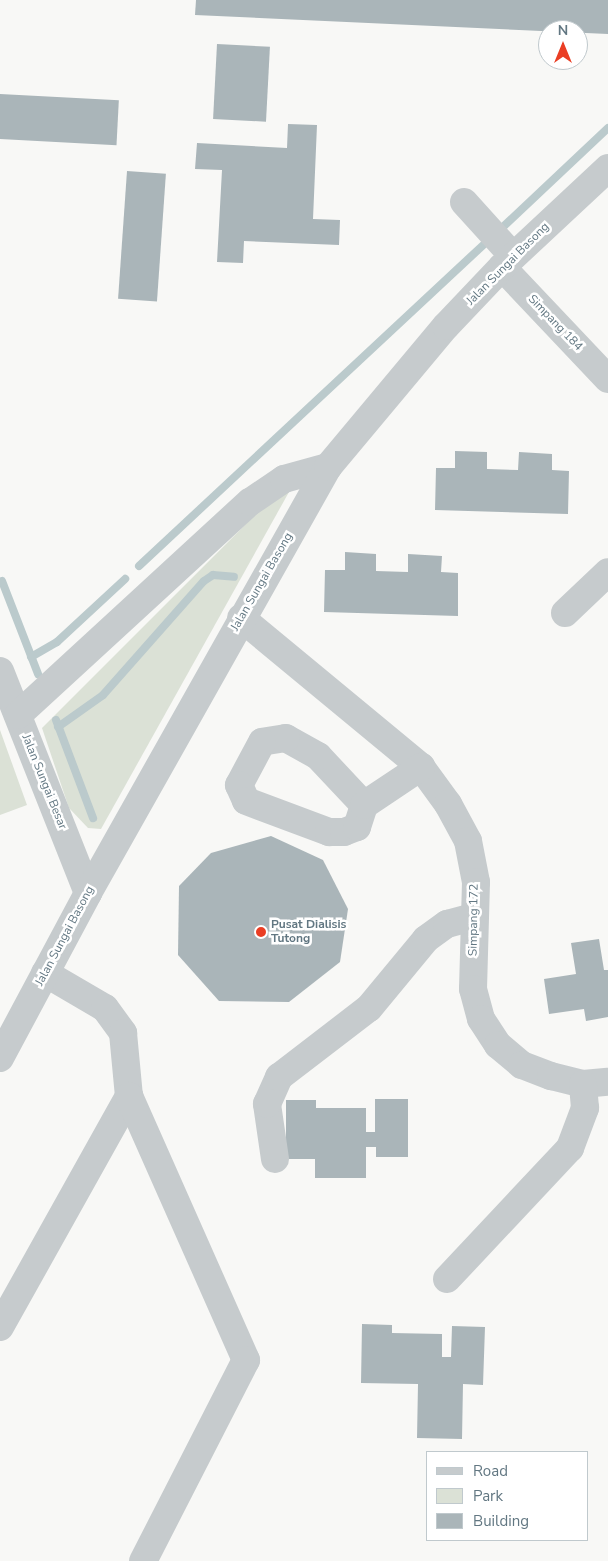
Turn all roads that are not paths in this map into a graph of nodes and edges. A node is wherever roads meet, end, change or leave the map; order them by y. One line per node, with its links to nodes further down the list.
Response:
1 (608, 168): 3 (street, Jalan Sungai Basong)
2 (464, 202): 3 (street, Simpang 184)
3 (508, 262): 4 (street, Simpang 184); 5 (street, Jalan Sungai Basong)
4 (608, 379)
5 (328, 467): 8 (street, Jalan Sungai Basong); 10 (street)
6 (608, 572): 7 (street)
7 (565, 613)
8 (241, 618): 11 (street, Simpang 172); 13 (street, Jalan Sungai Basong)
9 (0, 671): 10 (street, Jalan Sungai Besar)
10 (18, 715): 13 (street, Jalan Sungai Besar)
11 (421, 766): 12 (street); 14 (street, Simpang 172)
12 (364, 805)
13 (88, 892): 15 (street, Jalan Sungai Basong)
14 (473, 916): 17 (street, Simpang 172); 19 (street)
15 (45, 973): 16 (street, Jalan Sungai Basong); 18 (street)
16 (0, 1058)
17 (596, 1083): 20 (street)
18 (129, 1096): 21 (street); 22 (street)
19 (275, 1159)
20 (447, 1279)
21 (0, 1327)
22 (143, 1561)

